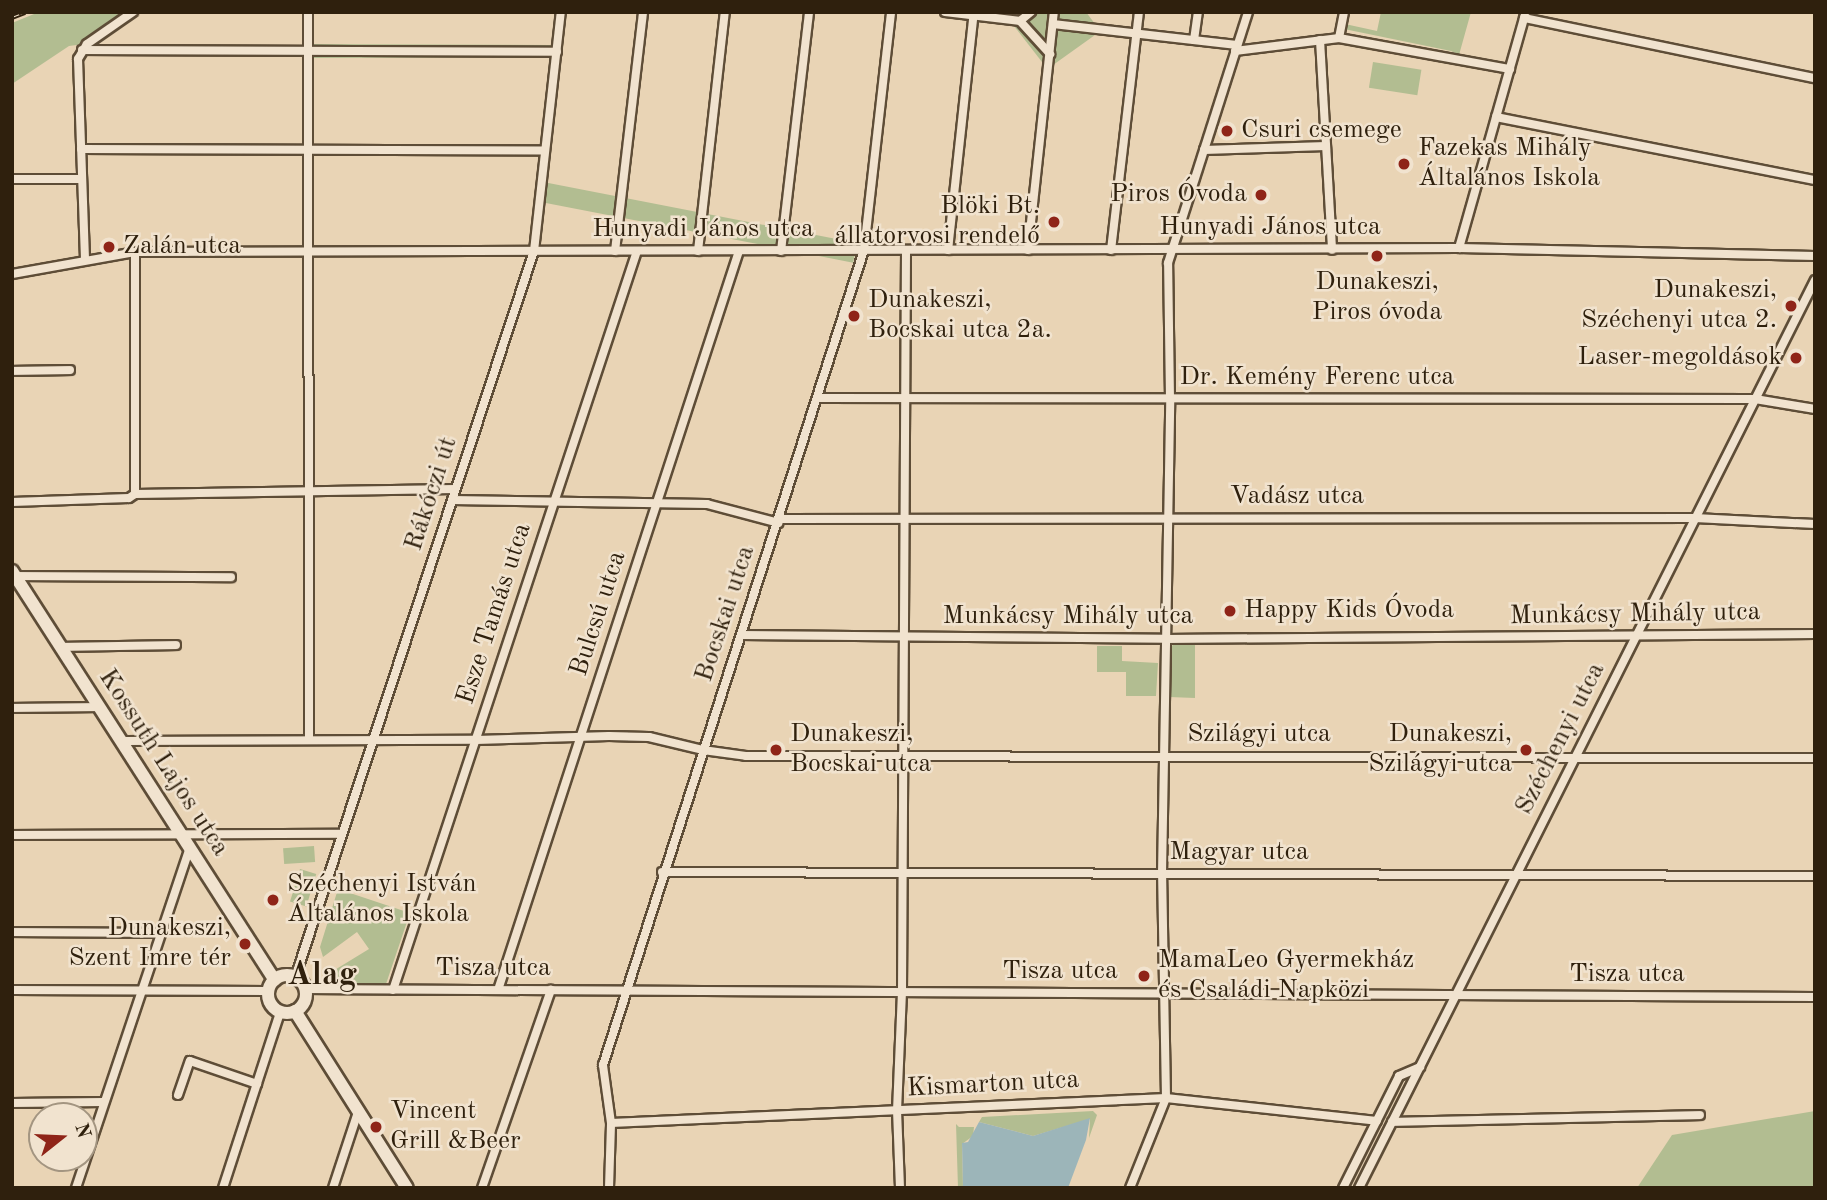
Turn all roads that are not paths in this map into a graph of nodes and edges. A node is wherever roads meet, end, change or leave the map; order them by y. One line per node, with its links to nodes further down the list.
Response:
1 (133, 12): 24 (street)
2 (308, 12): 25 (street)
3 (561, 12): 26 (street, Rákóczi út)
4 (643, 12): 48 (street)
5 (725, 12): 50 (street)
6 (808, 12): 52 (street)
7 (891, 12): 40 (street, Bocskai utca)
8 (945, 12): 15 (street)
9 (1031, 12): 17 (street)
10 (1054, 12): 18 (street)
11 (1139, 12): 19 (street)
12 (1198, 12): 21 (street)
13 (1248, 12): 23 (street)
14 (1344, 12): 20 (street)
15 (973, 14): 17 (street); 42 (street)
16 (1525, 15): 28 (street); 29 (street)
17 (1020, 21): 27 (street)
18 (1053, 24): 19 (street); 27 (street)
19 (1136, 34): 21 (street); 44 (street)
20 (1339, 38): 22 (street); 28 (street)
21 (1194, 40): 23 (street)
22 (1320, 40): 23 (street); 31 (street)
23 (1236, 48): 34 (street)
24 (82, 50): 25 (street); 32 (street)
25 (308, 51): 26 (street); 33 (street)
26 (557, 52): 35 (street, Rákóczi út)
27 (1049, 54): 43 (street)
28 (1510, 69): 30 (street)
29 (1815, 78)
30 (1496, 117): 38 (street); 39 (street)
31 (1326, 146): 34 (street); 46 (street)
32 (81, 149): 33 (street); 37 (street)
33 (308, 149): 35 (street); 53 (street)
34 (1204, 150): 45 (street)
35 (545, 151): 47 (street, Rákóczi út)
36 (12, 179): 37 (street)
37 (82, 179): 56 (street)
38 (1815, 180)
39 (1459, 248): 46 (street, Hunyadi János utca); 55 (street, Hunyadi János utca)
40 (864, 250): 41 (street, Hunyadi János utca); 52 (street, Hunyadi János utca); 61 (street, Bocskai utca)
41 (906, 250): 42 (street, Hunyadi János utca); 62 (street)
42 (948, 250): 43 (street, Hunyadi János utca)
43 (1028, 250): 44 (street, Hunyadi János utca)
44 (1111, 250): 45 (street, Hunyadi János utca)
45 (1172, 250): 46 (street, Hunyadi János utca); 63 (street)
46 (1332, 250)
47 (534, 251): 48 (street, Hunyadi János utca); 53 (street, Hunyadi János utca); 66 (street, Rákóczi út)
48 (615, 251): 49 (street, Hunyadi János utca)
49 (637, 251): 50 (street, Hunyadi János utca); 70 (street, Esze Tamás utca)
50 (698, 251): 51 (street, Hunyadi János utca)
51 (739, 251): 52 (street, Hunyadi János utca); 72 (street, Bulcsú utca)
52 (781, 251)
53 (308, 252): 54 (street, Hunyadi János utca); 67 (street)
54 (135, 253): 56 (street, Hunyadi János utca); 68 (street)
55 (1815, 256)
56 (85, 258): 57 (street, Hunyadi János utca)
57 (12, 274)
58 (1815, 280): 64 (street, Széchenyi utca)
59 (70, 370): 60 (street)
60 (12, 371)
61 (818, 398): 62 (street, Dr. Kemény Ferenc utca); 76 (street, Bocskai utca)
62 (905, 399): 63 (street, Dr. Kemény Ferenc utca); 74 (street)
63 (1170, 399): 64 (street, Dr. Kemény Ferenc utca); 75 (street)
64 (1755, 399): 65 (street, Dr. Kemény Ferenc utca); 73 (street, Széchenyi utca)
65 (1815, 409)
66 (456, 489): 67 (street); 69 (street, Rákóczi út)
67 (308, 492): 68 (street); 90 (street)
68 (135, 494): 71 (street)
69 (452, 500): 70 (street, Vadász utca); 91 (street, Rákóczi út)
70 (554, 501): 72 (street, Vadász utca); 92 (street, Esze Tamás utca)
71 (12, 502)
72 (657, 502): 76 (street, Vadász utca); 89 (street, Bulcsú utca)
73 (1695, 518): 75 (street, Vadász utca); 77 (street, Vadász utca); 82 (street, Széchenyi utca)
74 (905, 519): 75 (street, Vadász utca); 76 (street, Vadász utca); 83 (street)
75 (1168, 519): 84 (street)
76 (779, 521): 81 (street, Bocskai utca)
77 (1815, 524)
78 (14, 573): 79 (street); 86 (street, Kossuth Lajos utca)
79 (230, 577)
80 (1815, 634): 82 (street, Munkácsy Mihály utca)
81 (741, 635): 83 (street, Munkácsy Mihály utca); 94 (street, Bocskai utca)
82 (1636, 636): 84 (street, Munkácsy Mihály utca); 97 (street, Széchenyi utca)
83 (904, 638): 84 (street, Munkácsy Mihály utca); 95 (street)
84 (1165, 639): 96 (street)
85 (176, 645): 86 (street)
86 (61, 647): 87 (street, Kossuth Lajos utca)
87 (100, 707): 88 (street); 93 (street, Kossuth Lajos utca)
88 (12, 708)
89 (581, 736): 92 (street, Szilágyi utca); 94 (street, Szilágyi utca); 116 (street, Bulcsú utca)
90 (309, 738): 91 (street, Szilágyi utca); 93 (street, Szilágyi utca)
91 (374, 738): 92 (street, Szilágyi utca); 99 (street, Rákóczi út)
92 (476, 740): 115 (street, Esze Tamás utca)
93 (122, 741): 101 (street, Kossuth Lajos utca)
94 (703, 750): 95 (street, Szilágyi utca); 103 (street, Bocskai utca)
95 (903, 754): 96 (street, Szilágyi utca); 104 (street)
96 (1164, 755): 97 (street, Szilágyi utca); 105 (street)
97 (1576, 757): 98 (street, Szilágyi utca); 106 (street, Széchenyi utca)
98 (1815, 758)
99 (342, 834): 101 (street); 110 (street, Rákóczi út)
100 (12, 835): 101 (street)
101 (182, 835): 102 (street, Kossuth Lajos utca)
102 (190, 847): 109 (street); 111 (street, Kossuth Lajos utca)
103 (662, 872): 104 (street, Magyar utca); 118 (street, Bocskai utca)
104 (902, 873): 105 (street, Magyar utca); 119 (street)
105 (1162, 874): 106 (street, Magyar utca); 120 (street)
106 (1516, 875): 107 (street, Magyar utca); 121 (street, Széchenyi utca)
107 (1815, 876)
108 (12, 932): 109 (street)
109 (161, 933): 114 (street)
110 (296, 978): 111 (street); 112 (street)
111 (272, 985): 114 (street); 124 (street)
112 (304, 989): 115 (street, Tisza utca); 123 (street)
113 (12, 990): 114 (street)
114 (142, 990): 129 (street)
115 (393, 990): 116 (street, Tisza utca)
116 (498, 990): 117 (street, Tisza utca)
117 (551, 990): 118 (street, Tisza utca); 141 (street)
118 (625, 991): 119 (street, Tisza utca); 136 (street, Bocskai utca)
119 (902, 992): 120 (street, Tisza utca); 131 (street)
120 (1165, 993): 121 (street, Tisza utca); 128 (street)
121 (1456, 995): 122 (street, Tisza utca); 125 (street, Széchenyi utca)
122 (1815, 997)
123 (295, 1011): 124 (street); 132 (street)
124 (280, 1013): 126 (street)
125 (1420, 1067): 134 (street, Széchenyi utca); 135 (street, Széchenyi utca)
126 (257, 1084): 127 (street); 138 (street)
127 (178, 1095)
128 (1166, 1098): 131 (street, Kismarton utca); 134 (street, Kismarton utca); 144 (street)
129 (104, 1102): 130 (street); 137 (street)
130 (12, 1103)
131 (897, 1111): 136 (street, Kismarton utca); 143 (street)
132 (358, 1112): 139 (street); 140 (street)
133 (1700, 1115): 135 (street)
134 (1377, 1121): 145 (street, Széchenyi utca)
135 (1392, 1122): 146 (street, Széchenyi utca)
136 (611, 1124): 142 (street, Bocskai utca)
137 (76, 1188)
138 (223, 1188)
139 (332, 1188)
140 (407, 1188)
141 (482, 1188)
142 (609, 1188)
143 (900, 1188)
144 (1130, 1188)
145 (1343, 1188)
146 (1359, 1188)

